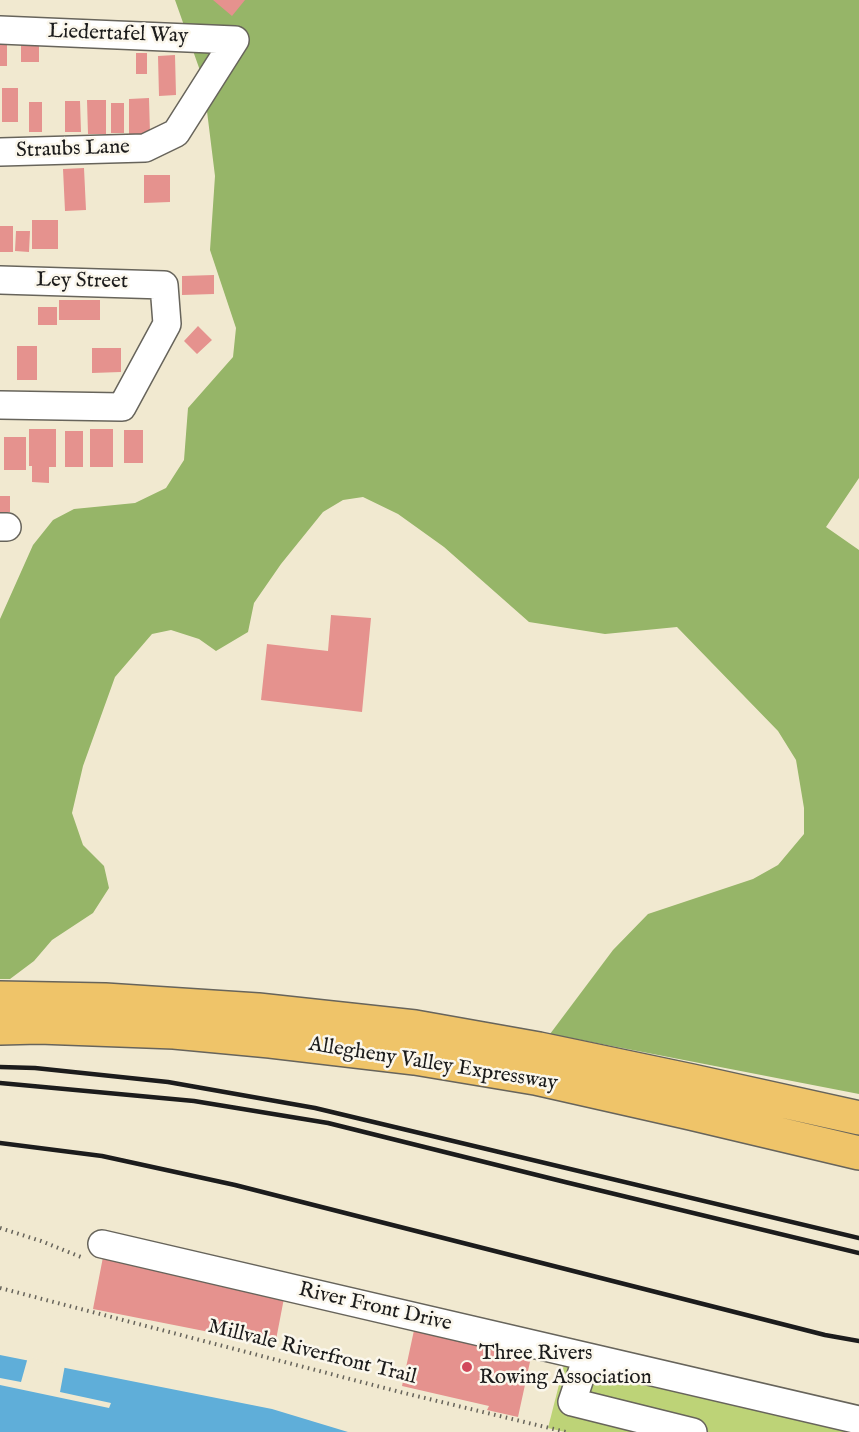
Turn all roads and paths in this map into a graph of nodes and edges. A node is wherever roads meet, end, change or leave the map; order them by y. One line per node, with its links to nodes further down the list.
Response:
1 (0, 30): 2 (street, Liedertafel Way)
2 (236, 40): 3 (street, Straubs Lane)
3 (0, 152)
4 (0, 280): 5 (street, Ley Street)
5 (0, 405)
6 (0, 998): 8 (highway, Allegheny Valley Expressway)
7 (0, 1028): 9 (highway, Allegheny Valley Expressway)
8 (859, 1118)
9 (859, 1154)
10 (0, 1228): 11 (path)
11 (92, 1251): 13 (street, River Front Drive)
12 (0, 1288): 15 (path, Millvale Riverfront Trail)
13 (587, 1357): 14 (street, River Front Drive); 16 (street)
14 (859, 1420)
15 (566, 1432)
16 (693, 1432)

